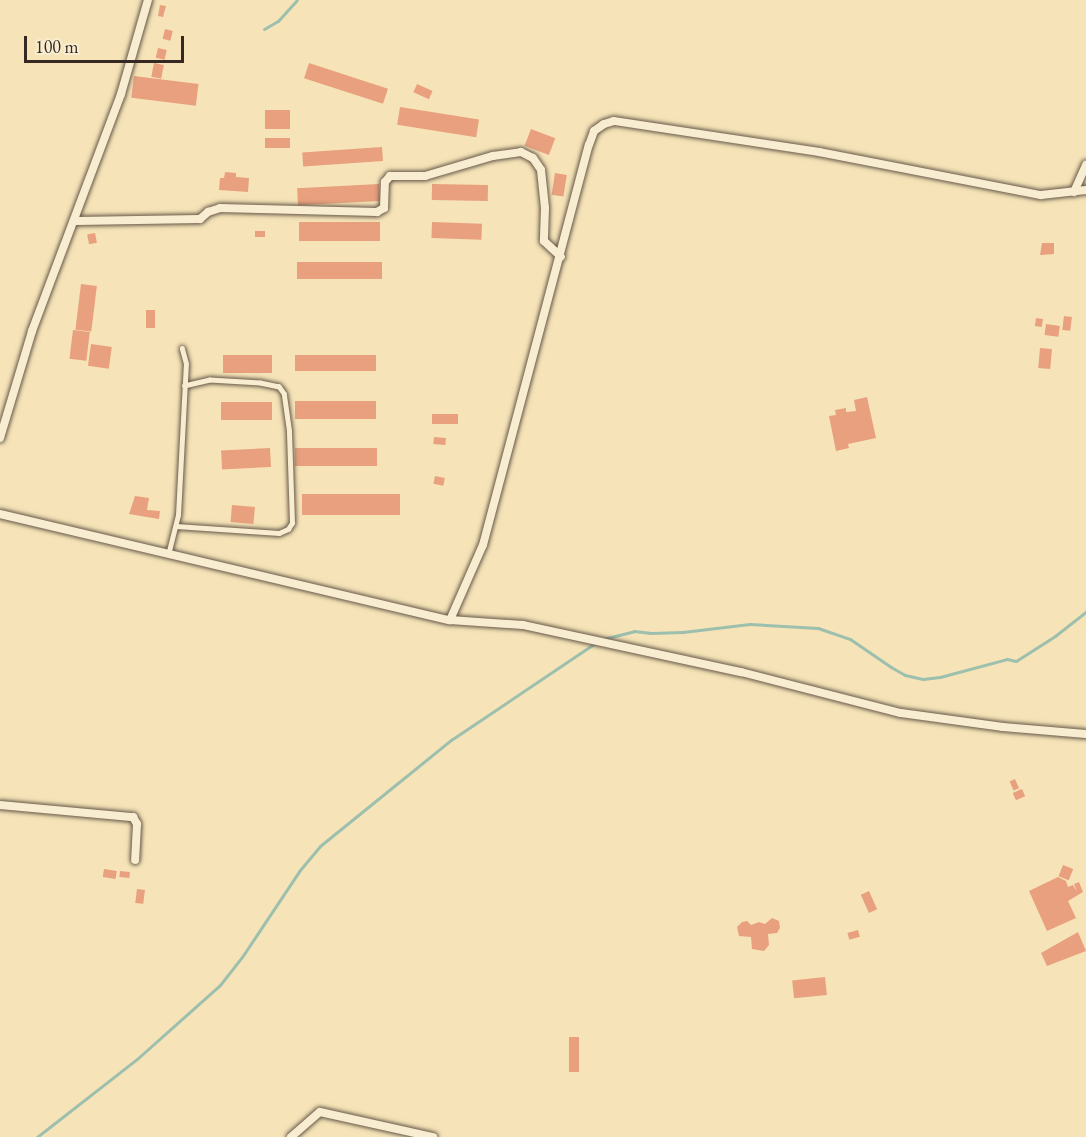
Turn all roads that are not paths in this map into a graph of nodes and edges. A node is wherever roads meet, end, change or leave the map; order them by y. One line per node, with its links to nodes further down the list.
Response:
1 (148, 0): 5 (street)
2 (1086, 165): 4 (street)
3 (1086, 190): 4 (street)
4 (1074, 192): 6 (street)
5 (76, 221): 6 (street); 9 (street)
6 (561, 257): 13 (street)
7 (182, 350): 8 (lane)
8 (185, 386): 11 (lane); 11 (lane)
9 (0, 438)
10 (0, 514): 12 (street)
11 (176, 526): 12 (lane)
12 (168, 555): 13 (street)
13 (450, 620): 14 (street)
14 (1086, 734)
15 (0, 805): 16 (street)
16 (135, 860)
17 (291, 1137): 18 (street)
18 (433, 1137)

